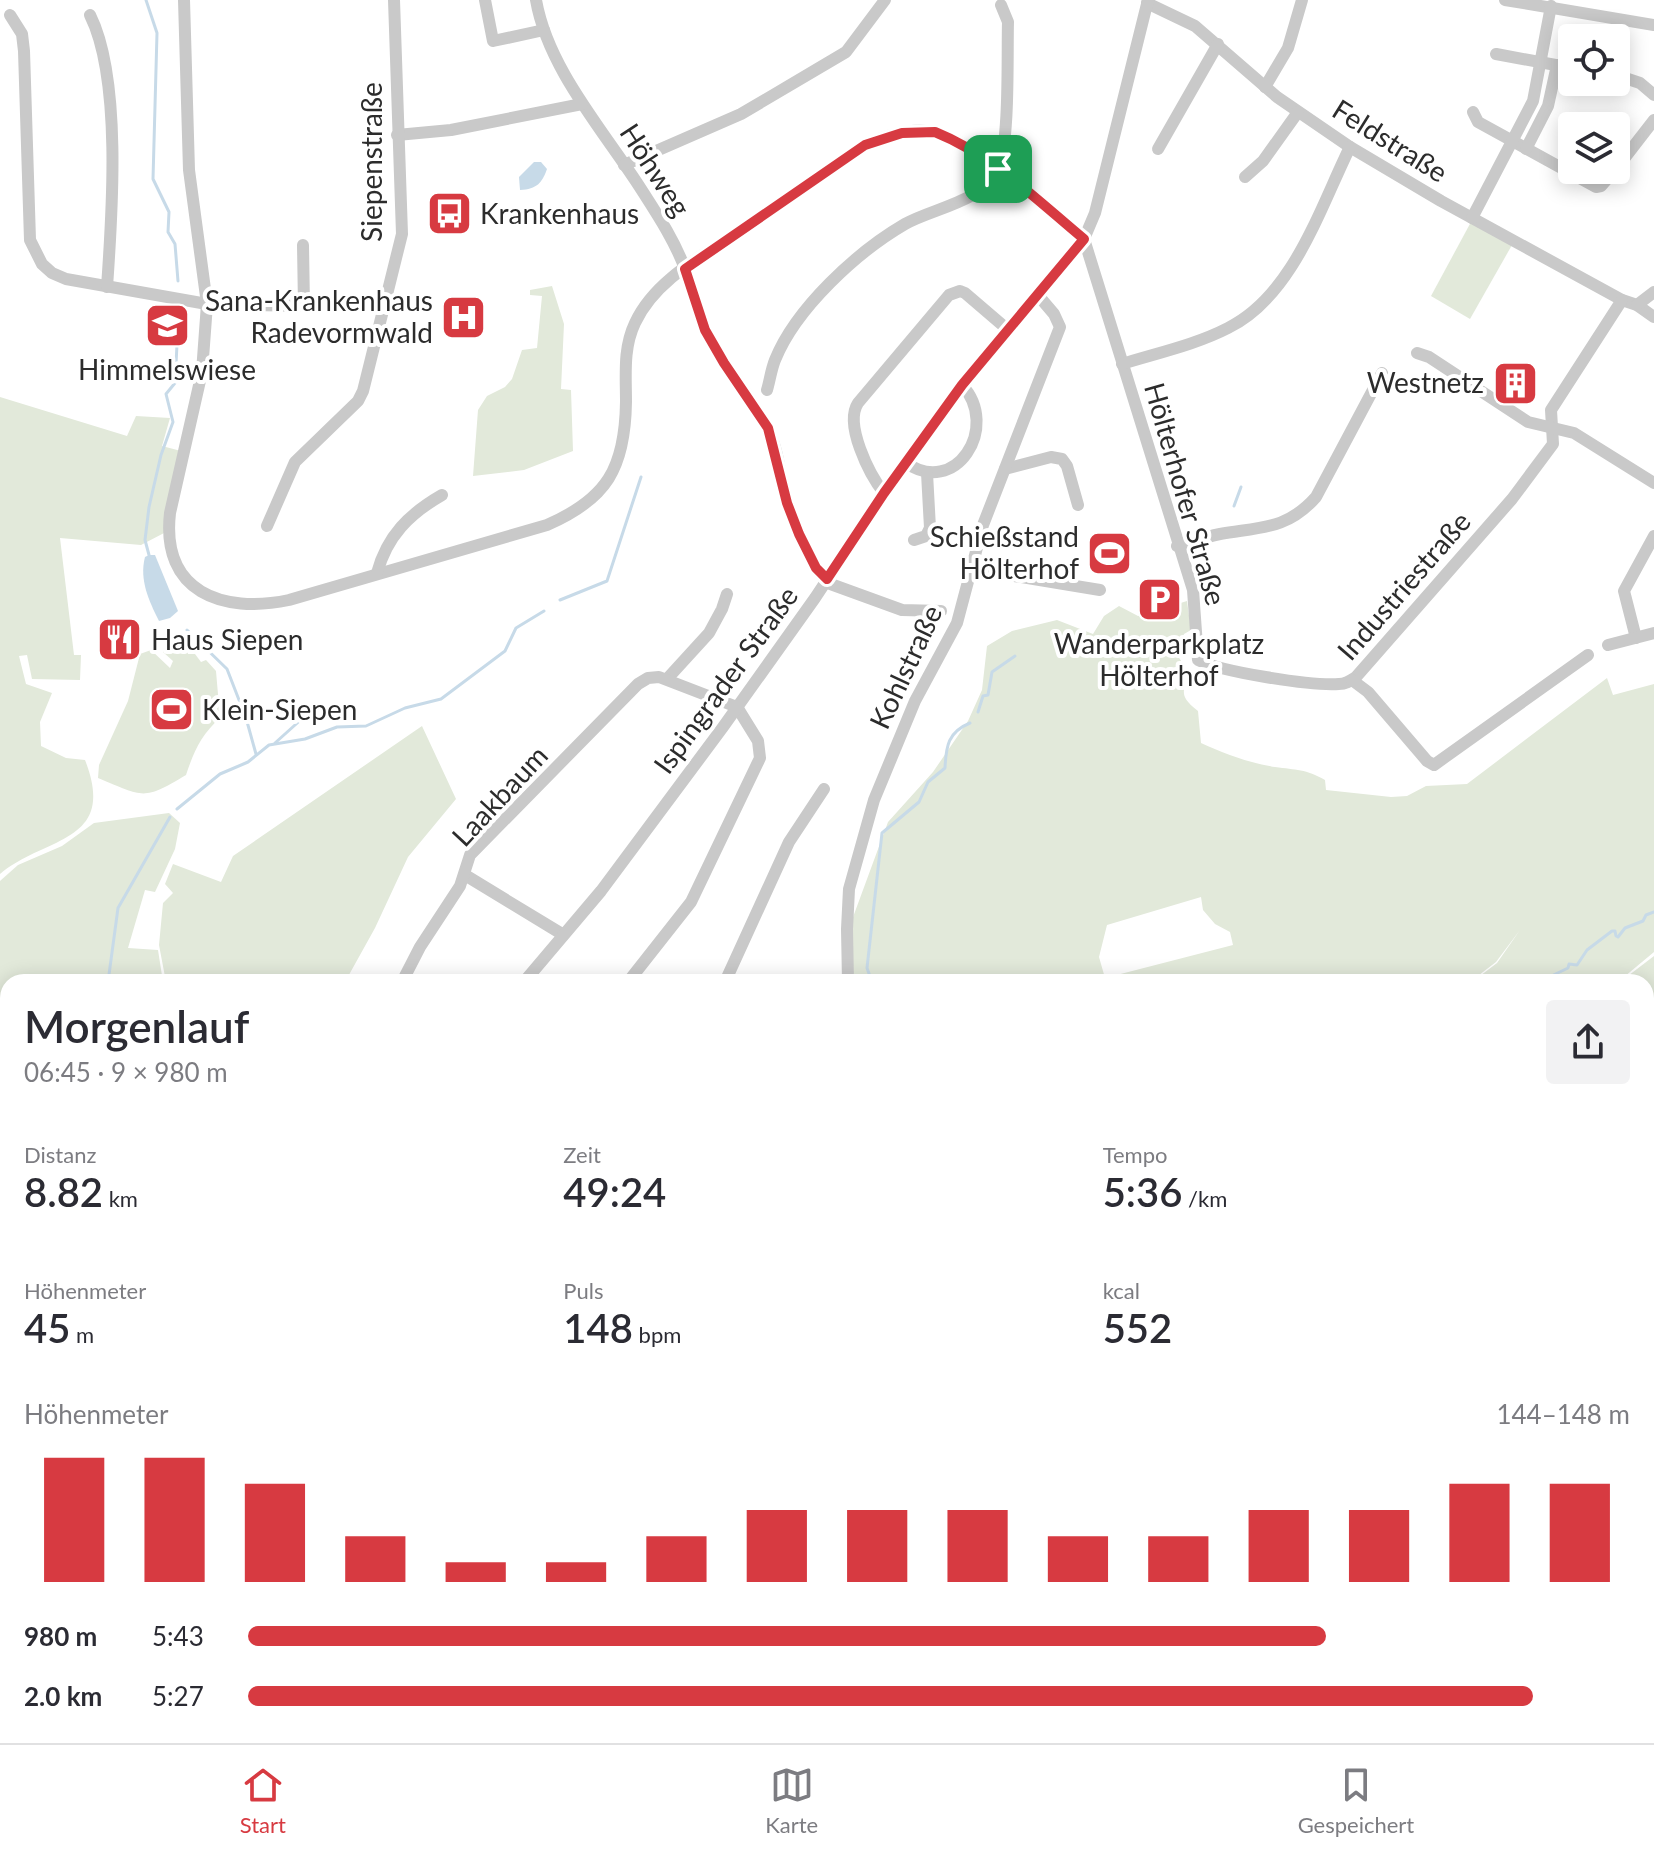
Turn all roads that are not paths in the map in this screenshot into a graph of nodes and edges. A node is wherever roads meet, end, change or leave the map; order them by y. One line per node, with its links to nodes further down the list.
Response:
1 (184, 0): 44 (street)
2 (394, 0): 26 (street, Siepenstraße)
3 (485, 0): 14 (street)
4 (536, 0): 14 (street, Höhweg)
5 (885, 0): 32 (street)
6 (1302, 0): 20 (street)
7 (1505, 0): 10 (street)
8 (1147, 1): 15 (street, Feldstraße); 37 (street)
9 (1001, 5): 34 (street)
10 (1551, 6): 13 (street); 17 (street)
11 (10, 15): 40 (street)
12 (90, 15): 40 (street)
13 (1654, 25)
14 (544, 30): 22 (street, Höhweg)
15 (1218, 44): 20 (street, Feldstraße); 29 (street)
16 (1496, 54): 17 (street)
17 (1541, 62): 18 (street); 27 (street)
18 (1557, 65): 30 (street)
19 (1630, 80): 21 (street)
20 (1265, 87): 23 (street, Feldstraße)
21 (1654, 95)
22 (582, 104): 26 (street); 32 (street, Höhweg)
23 (1298, 112): 28 (street, Feldstraße); 35 (street)
24 (1473, 112): 27 (street)
25 (1654, 120): 31 (street)
26 (397, 135): 63 (street, Siepenstraße)
27 (1512, 141): 30 (street); 36 (street)
28 (1350, 147): 36 (street, Feldstraße); 49 (street)
29 (1158, 149)
30 (1526, 149): 33 (street)
31 (1630, 151)
32 (624, 165): 39 (street, Höhweg)
33 (1558, 166)
34 (998, 169): 37 (street); 39 (street); 52 (street)
35 (1245, 177)
36 (1472, 218): 43 (street, Feldstraße)
37 (1084, 239): 42 (street, Ispingrader Straße); 49 (street, Hölterhofer Straße)
38 (303, 245): 44 (street)
39 (685, 269): 68 (street); 69 (street, Höhweg)
40 (107, 287): 44 (street)
41 (1654, 292): 45 (street)
42 (1037, 294): 47 (street, Ispingrader Straße); 55 (street, Kohlstraße)
43 (1622, 300): 45 (street, Feldstraße); 53 (street, Industriestraße)
44 (207, 304): 68 (street)
45 (1637, 305): 46 (street)
46 (1654, 317)
47 (1007, 329): 51 (street, Ispingrader Straße); 58 (street)
48 (1417, 353): 53 (street)
49 (1122, 364): 66 (street, Hölterhofer Straße)
50 (1382, 373): 60 (street)
51 (962, 385): 54 (street, Ispingrader Straße); 56 (street)
52 (767, 390)
53 (1552, 428): 57 (street); 78 (street, Industriestraße)
54 (905, 462): 56 (street); 58 (street, Ispingrader Straße)
55 (1005, 469): 61 (street); 67 (street, Kohlstraße)
56 (927, 473): 65 (street)
57 (1654, 483)
58 (884, 493): 69 (street, Ispingrader Straße)
59 (442, 495): 68 (street)
60 (1316, 497): 62 (street); 66 (street)
61 (1078, 505)
62 (1320, 511)
63 (267, 526)
64 (1654, 536): 74 (street)
65 (914, 540)
66 (1177, 546): 78 (street, Hölterhofer Straße)
67 (972, 569): 70 (street); 87 (street, Kohlstraße)
68 (377, 573)
69 (826, 581): 72 (street); 79 (street, Ispingrader Straße)
70 (1100, 590)
71 (727, 594): 77 (street, Laakbaum)
72 (941, 611)
73 (1654, 633): 74 (street)
74 (1636, 638): 75 (street)
75 (1608, 645)
76 (1588, 655): 78 (street, Industriestraße)
77 (667, 679): 79 (street); 81 (street, Laakbaum)
78 (1352, 680)
79 (737, 707): 82 (street, Ispingrader Straße); 85 (street)
80 (824, 789): 86 (street)
81 (465, 875): 82 (street); 83 (street, Laakbaum)
82 (562, 934): 84 (street, Ispingrader Straße)
83 (406, 974)
84 (530, 974)
85 (634, 974)
86 (729, 974)
87 (848, 974)

